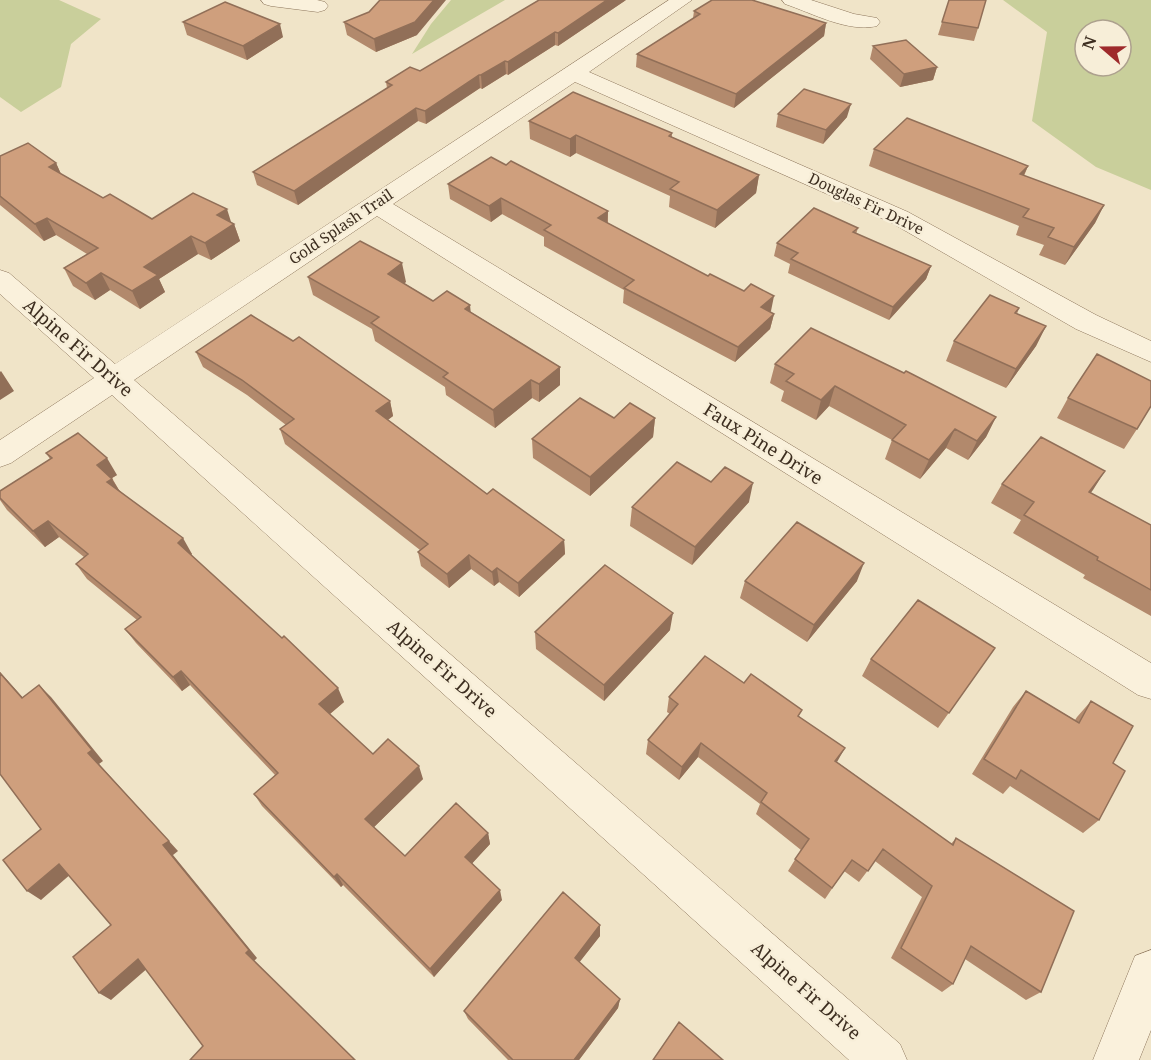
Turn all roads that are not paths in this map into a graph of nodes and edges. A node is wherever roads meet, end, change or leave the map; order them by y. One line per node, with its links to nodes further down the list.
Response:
1 (271, 0): 4 (street)
2 (682, 0): 6 (street, Gold Splash Trail)
3 (792, 0): 5 (street)
4 (318, 6)
5 (870, 21)
6 (573, 73): 7 (street, Gold Splash Trail); 9 (street, Douglas Fir Drive)
7 (375, 204): 10 (street, Gold Splash Trail); 12 (street, Faux Pine Drive)
8 (0, 279): 10 (street, Alpine Fir Drive)
9 (1151, 352)
10 (114, 379): 11 (street, Gold Splash Trail); 14 (street, Alpine Fir Drive)
11 (0, 455)
12 (1151, 683)
13 (1151, 972): 15 (street)
14 (884, 1060)
15 (1116, 1060)

